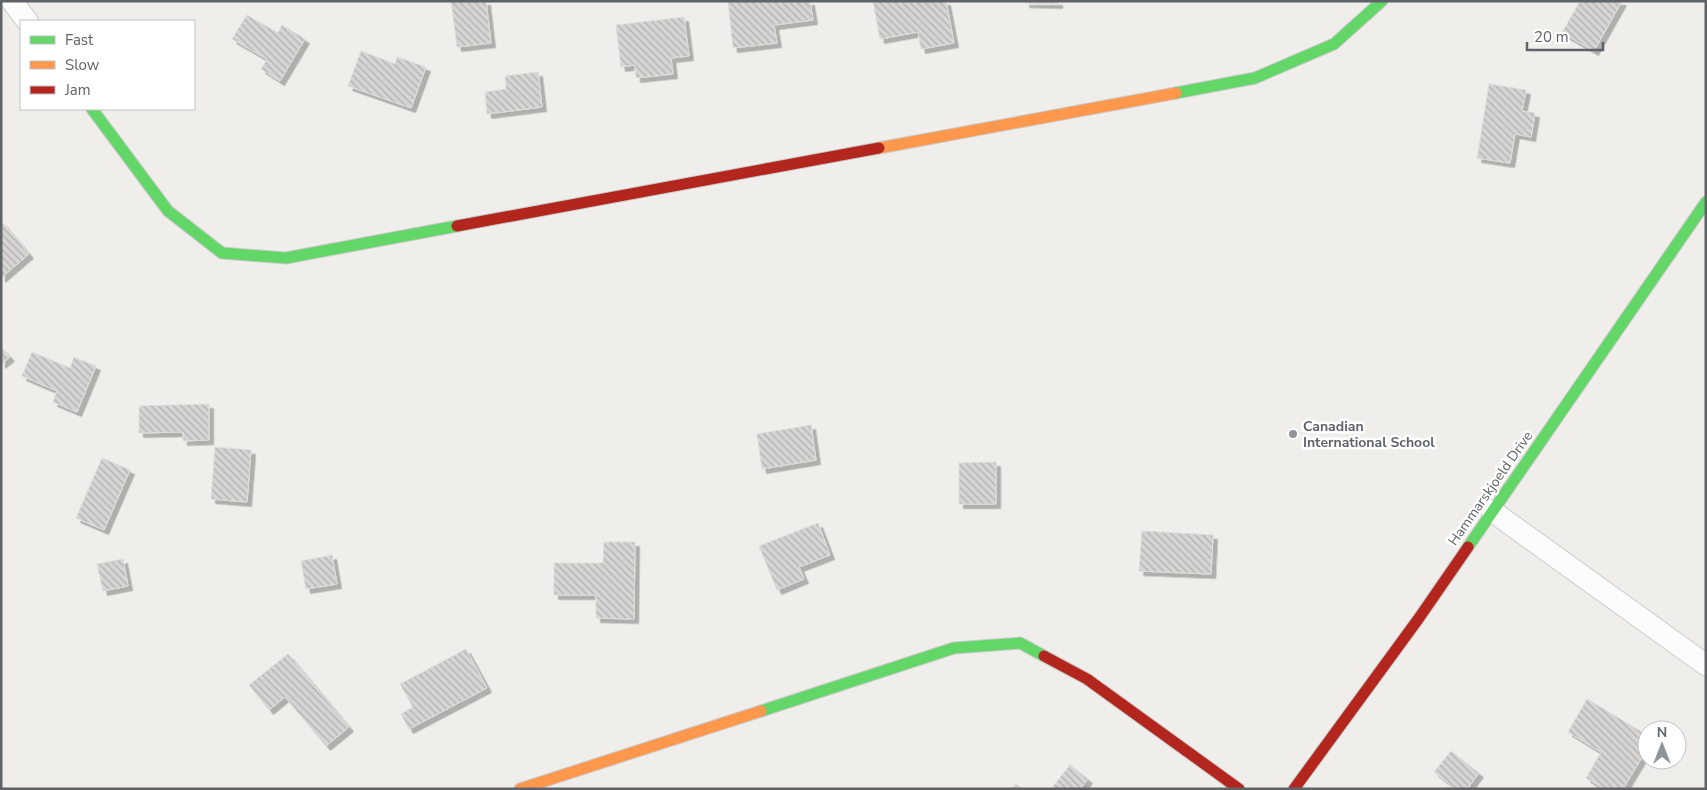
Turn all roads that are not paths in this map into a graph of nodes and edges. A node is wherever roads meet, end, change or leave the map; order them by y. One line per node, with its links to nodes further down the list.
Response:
1 (12, 1): 3 (street)
2 (1382, 1): 4 (street)
3 (26, 20)
4 (93, 110)
5 (1706, 202): 6 (street, Hammarskjoeld Drive)
6 (1492, 511): 7 (street); 10 (street, Hammarskjoeld Drive)
7 (1706, 665)
8 (520, 789): 9 (street)
9 (1239, 789)
10 (1294, 789)

